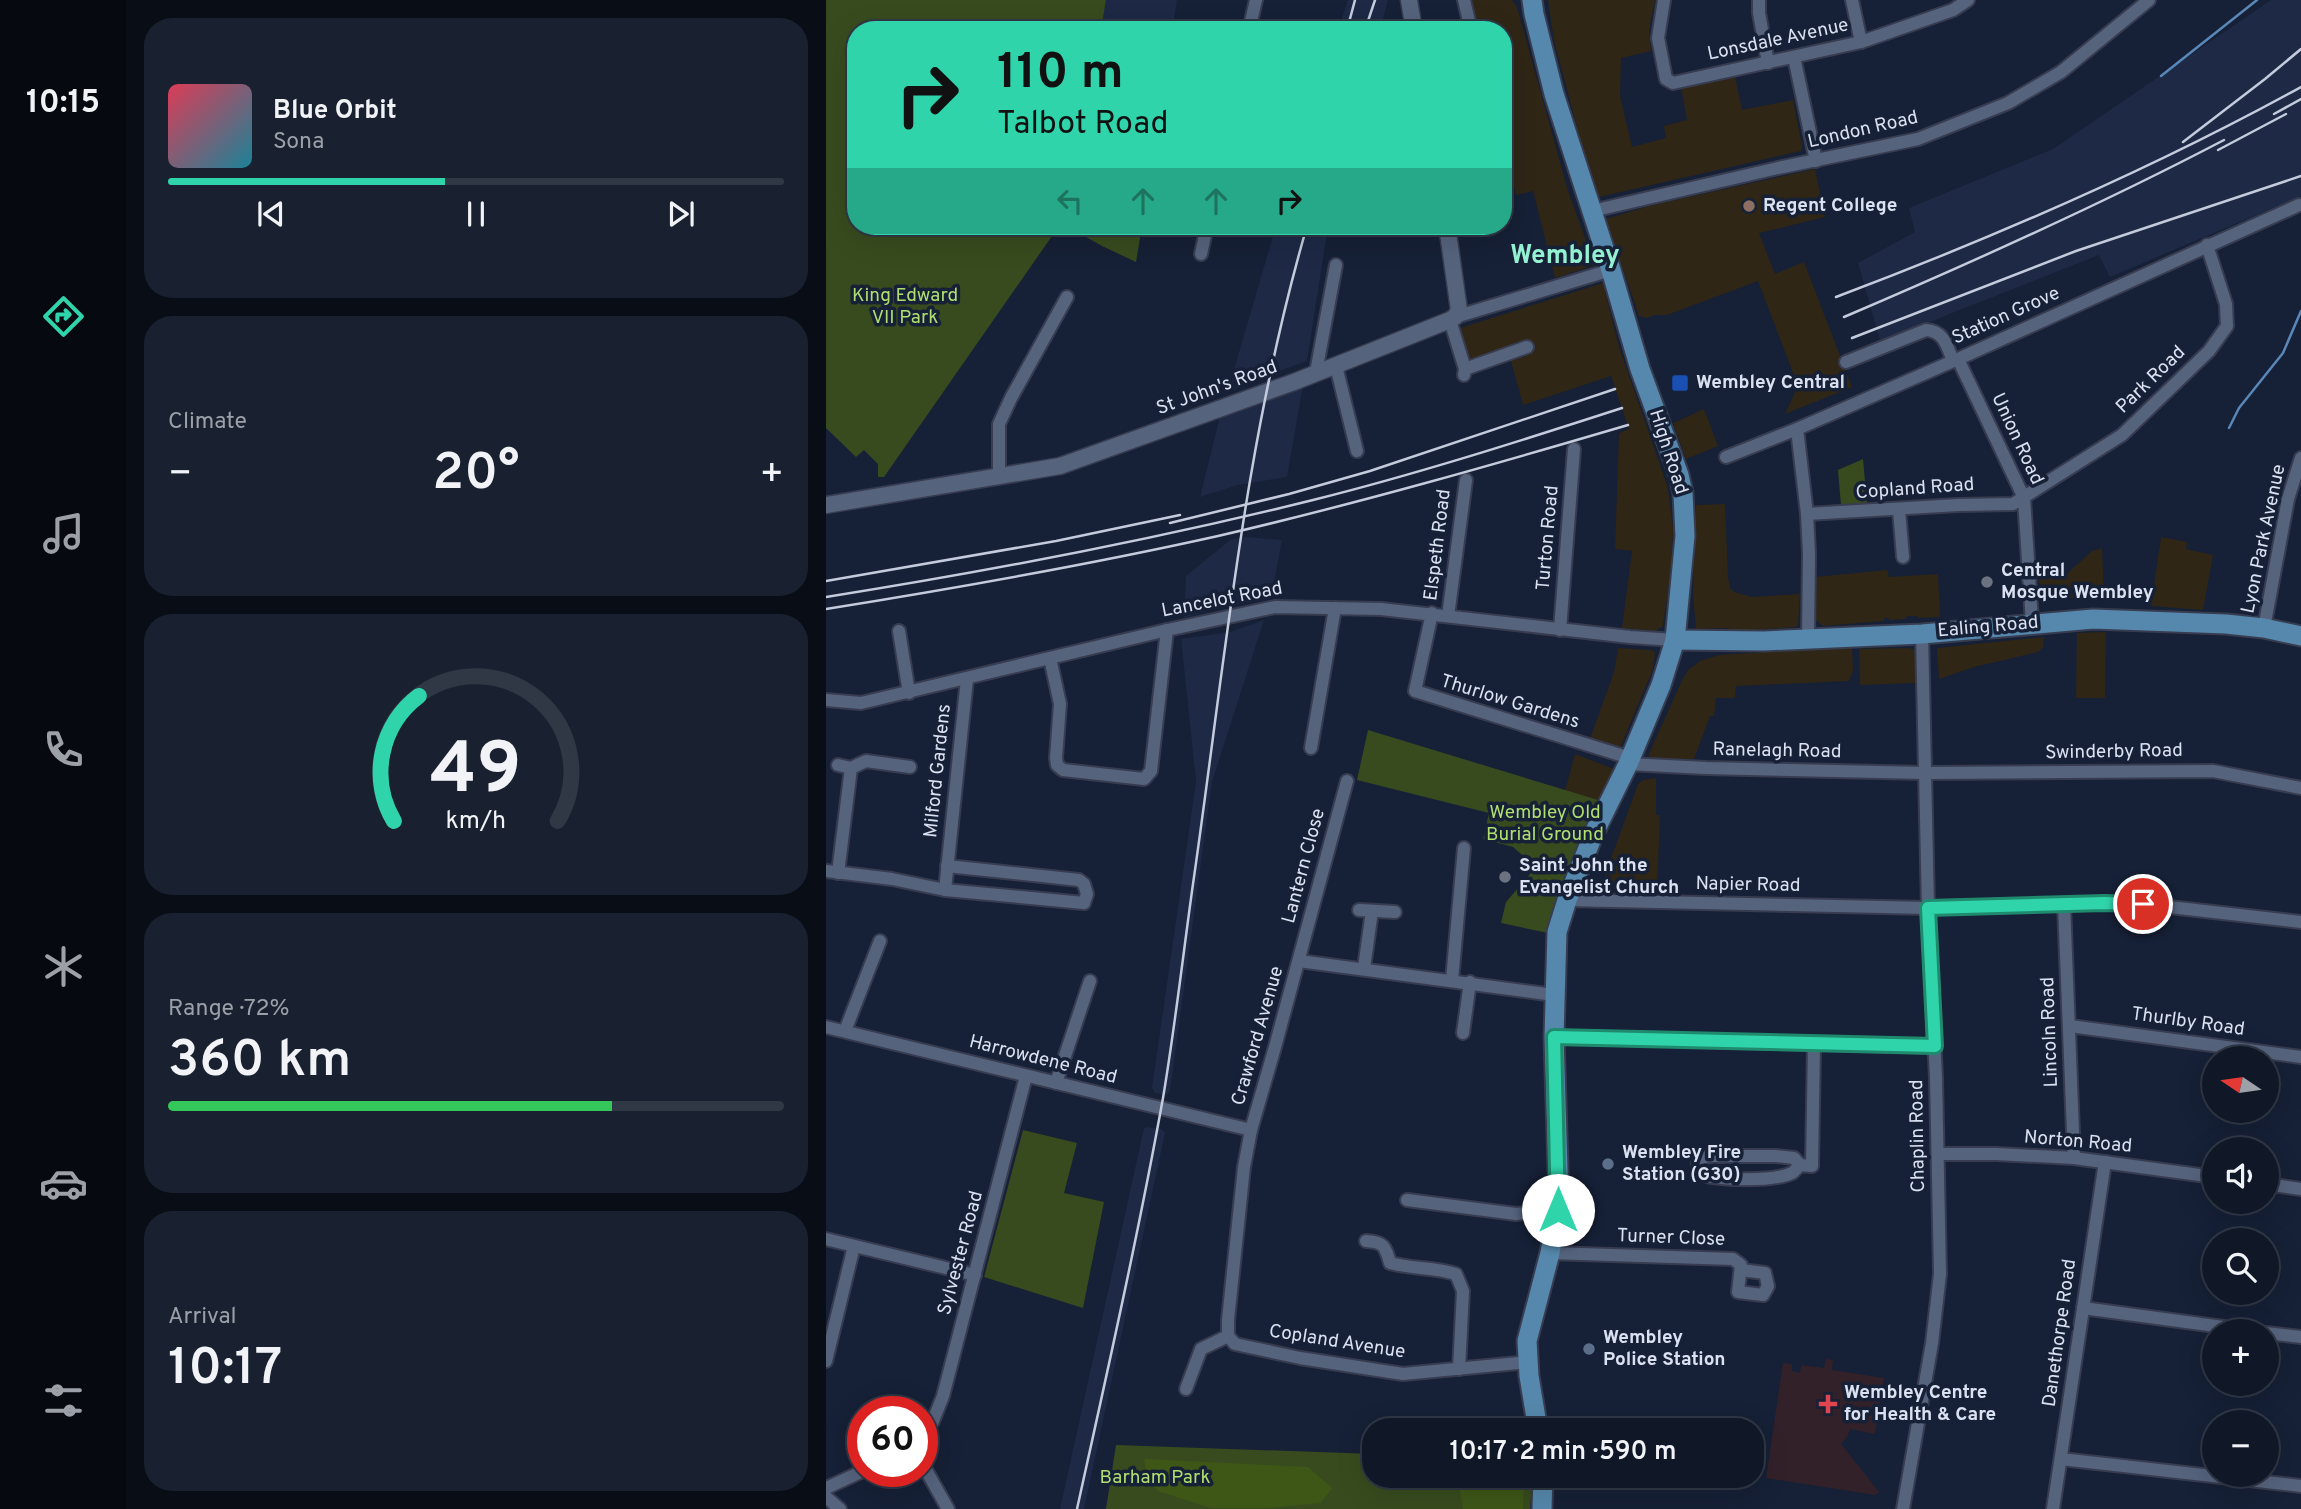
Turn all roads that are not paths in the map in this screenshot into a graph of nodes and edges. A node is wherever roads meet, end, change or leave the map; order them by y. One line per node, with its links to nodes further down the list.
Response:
1 (1256, 0): 10 (street)
2 (1409, 0): 11 (street)
3 (1464, 0): 12 (street)
4 (1532, 0): 18 (main road, High Road)
5 (1664, 0): 15 (street, Lonsdale Avenue)
6 (1759, 0): 15 (street)
7 (1852, 0): 13 (street)
8 (1968, 0): 13 (street, Lonsdale Avenue)
9 (2149, 0): 16 (street, London Road)
10 (1251, 21)
11 (1412, 21)
12 (1469, 21)
13 (1861, 42): 14 (street, Lonsdale Avenue)
14 (1794, 57): 15 (street, Lonsdale Avenue); 16 (street)
15 (1768, 63)
16 (1816, 161): 18 (street, London Road)
17 (2299, 205): 21 (street, Station Grove)
18 (1592, 211): 24 (main road, High Road)
19 (1205, 235): 22 (street)
20 (1448, 235): 26 (street)
21 (2207, 245): 28 (street, Station Grove); 39 (street, Park Road)
22 (1201, 254)
23 (1336, 265): 31 (street)
24 (1612, 270): 26 (street, St John's Road); 55 (main road, High Road)
25 (1067, 296): 37 (street)
26 (1453, 319): 27 (street); 30 (street, St John's Road)
27 (1527, 347)
28 (1956, 360): 29 (street, Union Road); 32 (street, Station Grove); 39 (street, Union Road)
29 (1846, 362)
30 (1336, 366): 31 (street, St John's Road); 34 (street)
31 (1317, 372): 37 (street, St John's Road)
32 (1797, 429): 35 (street, Station Grove); 42 (street)
33 (1574, 449): 50 (street, Turton Road)
34 (1357, 451)
35 (1726, 457)
36 (2301, 458): 48 (street, Lyon Park Avenue)
37 (999, 477): 40 (street, St John's Road)
38 (1466, 480): 46 (street, Elspeth Road)
39 (2024, 498): 41 (street, Copland Road); 47 (street, Union Road)
40 (826, 505)
41 (1899, 510): 42 (street, Copland Road); 43 (street)
42 (1807, 514): 54 (street)
43 (1903, 557)
44 (1335, 608): 45 (street, Lancelot Road); 49 (street, Lancelot Road); 60 (street)
45 (1432, 614): 46 (street, Lancelot Road); 61 (street, Thurlow Gardens)
46 (1448, 616): 50 (street, Lancelot Road)
47 (2032, 623): 48 (main road, Ealing Road); 52 (main road, Ealing Road)
48 (2264, 628): 53 (main road, Ealing Road)
49 (1167, 630): 56 (street, Lancelot Road); 56 (street)
50 (1560, 630): 55 (street, Lancelot Road)
51 (899, 631): 58 (street)
52 (1922, 634): 54 (main road, Ealing Road); 63 (street, Chaplin Road)
53 (2301, 636)
54 (1808, 639): 55 (main road, Ealing Road)
55 (1675, 640): 61 (main road, High Road)
56 (1049, 658): 57 (street, Lancelot Road)
57 (967, 679): 58 (street, Lancelot Road); 67 (street, Milford Gardens)
58 (909, 693): 59 (street, Lancelot Road)
59 (826, 700)
60 (1311, 748)
61 (1629, 761): 63 (street, Ranelagh Road); 70 (main road, High Road)
62 (910, 767): 68 (street)
63 (1925, 774): 65 (street, Swinderby Road); 72 (street, Chaplin Road)
64 (1347, 782): 78 (street, Lantern Close)
65 (2301, 788)
66 (1464, 848): 81 (street)
67 (947, 866): 69 (street, Milford Gardens); 69 (street, Milford Gardens)
68 (832, 872): 69 (street, Milford Gardens)
69 (945, 890)
70 (1567, 900): 72 (street, Napier Road); 83 (main road, High Road)
71 (2064, 904): 72 (street, Napier Road); 76 (street, Napier Road); 84 (street, Lincoln Road)
72 (1928, 908): 90 (street, Chaplin Road)
73 (1359, 910): 74 (street)
74 (1372, 911): 75 (street); 79 (street)
75 (1395, 912)
76 (2301, 922)
77 (880, 940): 86 (street)
78 (1299, 961): 79 (street, Crawford Avenue); 94 (street, Crawford Avenue)
79 (1364, 968): 81 (street, Crawford Avenue)
80 (1090, 981): 93 (street)
81 (1452, 981): 82 (street, Crawford Avenue)
82 (1470, 982): 83 (street, Crawford Avenue); 87 (street)
83 (1554, 995): 88 (main road, High Road)
84 (2070, 1026): 91 (street, Thurlby Road); 96 (street, Lincoln Road)
85 (826, 1027): 86 (street, Harrowdene Road)
86 (845, 1031): 92 (street, Harrowdene Road)
87 (1463, 1032)
88 (1554, 1037): 89 (street); 103 (main road, High Road)
89 (1814, 1044): 90 (street); 98 (street)
90 (1935, 1046): 95 (street, Chaplin Road)
91 (2301, 1057)
92 (1026, 1076): 93 (street, Harrowdene Road); 109 (street, Sylvester Road)
93 (1056, 1083): 94 (street, Harrowdene Road)
94 (1251, 1130): 113 (street, Crawford Avenue)
95 (1938, 1154): 96 (street, Norton Road); 131 (street, Chaplin Road)
96 (2074, 1158): 97 (street, Norton Road)
97 (2105, 1162): 99 (street, Norton Road); 110 (street, Danethorpe Road)
98 (1806, 1166): 98 (street)
99 (2202, 1175)
100 (2279, 1186): 101 (street)
101 (2301, 1189)
102 (1406, 1200): 103 (street)
103 (1558, 1210): 107 (main road, High Road)
104 (826, 1239): 106 (street)
105 (1366, 1241): 117 (street)
106 (854, 1246): 109 (street); 115 (street)
107 (1550, 1253): 108 (street, Turner Close); 116 (main road, High Road)
108 (1741, 1270)
109 (975, 1275): 119 (street, Sylvester Road)
110 (2083, 1308): 111 (street); 121 (street, Danethorpe Road)
111 (2202, 1324)
112 (2279, 1334): 114 (street)
113 (1228, 1336): 117 (street, Copland Avenue); 118 (street)
114 (2301, 1337)
115 (826, 1361)
116 (1528, 1362): 117 (street, Copland Avenue); 120 (main road, High Road)
117 (1459, 1369)
118 (1186, 1388)
119 (938, 1408)
120 (1536, 1418)
121 (2061, 1459): 123 (street); 132 (street, Danethorpe Road)
122 (847, 1478): 125 (street)
123 (2301, 1486)
124 (936, 1487): 129 (street)
125 (826, 1488)
126 (1543, 1488): 130 (main road)
127 (826, 1497): 128 (street)
128 (841, 1509)
129 (948, 1509)
130 (1542, 1509)
131 (1903, 1509)
132 (2053, 1509)

